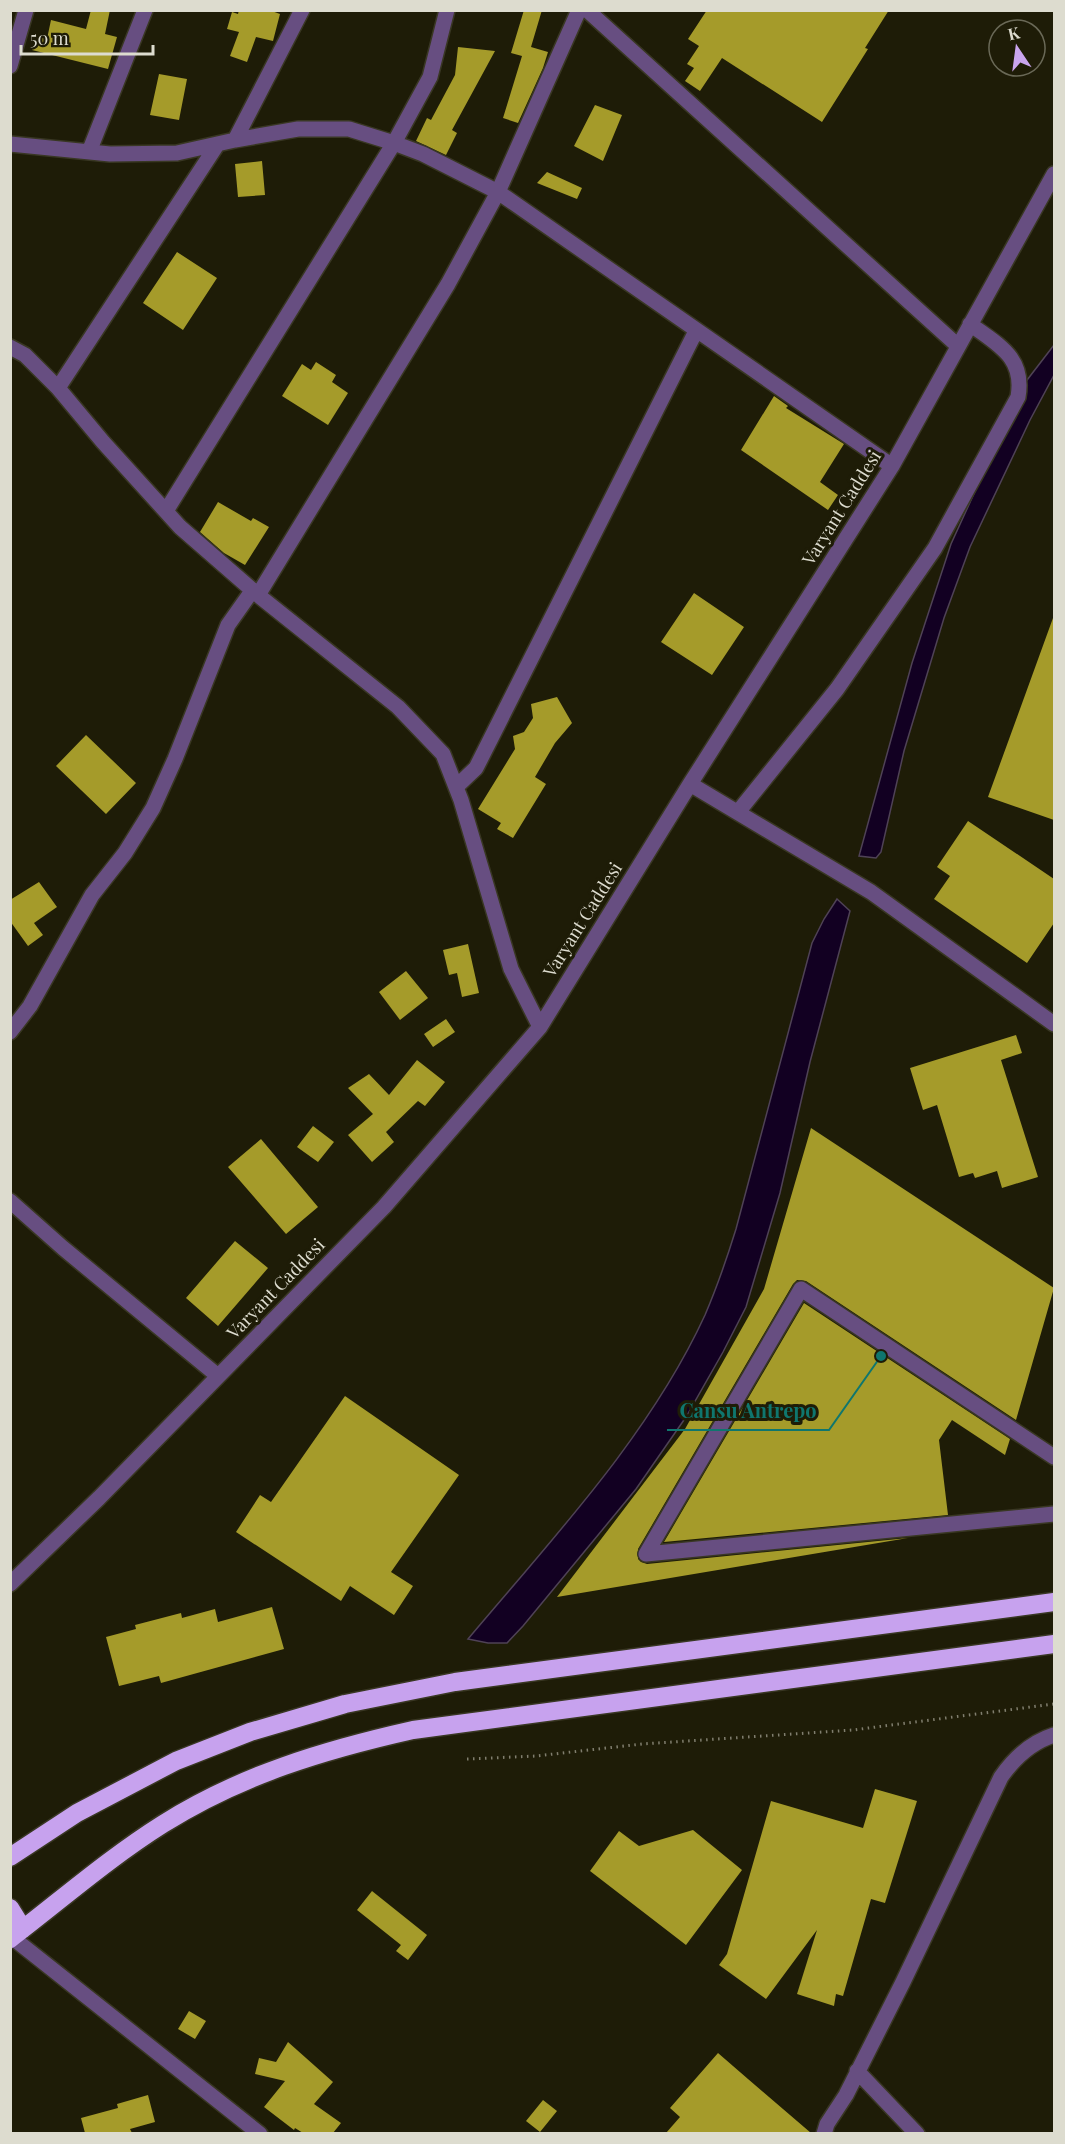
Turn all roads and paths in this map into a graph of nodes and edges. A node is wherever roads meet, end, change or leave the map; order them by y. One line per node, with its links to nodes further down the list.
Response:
1 (26, 10): 7 (street)
2 (145, 10): 12 (street)
3 (302, 10): 8 (street)
4 (447, 10): 9 (street)
5 (579, 10): 14 (street)
6 (587, 10): 17 (street)
7 (10, 66)
8 (235, 140): 9 (street); 11 (street)
9 (394, 143): 14 (street); 21 (street)
10 (10, 144): 12 (street)
11 (217, 145): 12 (street); 19 (street)
12 (89, 152)
13 (1054, 174): 15 (street, Varyant Caddesi)
14 (498, 192): 16 (street); 22 (street)
15 (970, 324): 17 (street, Varyant Caddesi); 25 (street)
16 (696, 331): 20 (street); 24 (street)
17 (958, 346): 20 (street, Varyant Caddesi)
18 (10, 347): 19 (street)
19 (58, 388): 21 (street)
20 (892, 466): 23 (street, Varyant Caddesi)
21 (166, 511): 22 (street)
22 (255, 593): 24 (street); 28 (street)
23 (690, 784): 25 (street); 27 (street, Varyant Caddesi)
24 (456, 787): 27 (street)
25 (738, 812): 26 (street)
26 (1054, 1024)
27 (540, 1027): 30 (street, Varyant Caddesi)
28 (10, 1032)
29 (10, 1201): 30 (street)
30 (218, 1376): 33 (street, Varyant Caddesi)
31 (1054, 1457): 32 (street)
32 (1054, 1514)
33 (10, 1584)
34 (1054, 1602): 39 (highway)
35 (1054, 1644): 41 (highway)
36 (1054, 1704): 38 (path)
37 (1054, 1735): 42 (street)
38 (467, 1759)
39 (10, 1857)
40 (10, 1908): 41 (highway)
41 (15, 1935): 43 (street)
42 (857, 2071): 44 (street); 45 (street)
43 (260, 2133)
44 (824, 2133)
45 (917, 2133)

